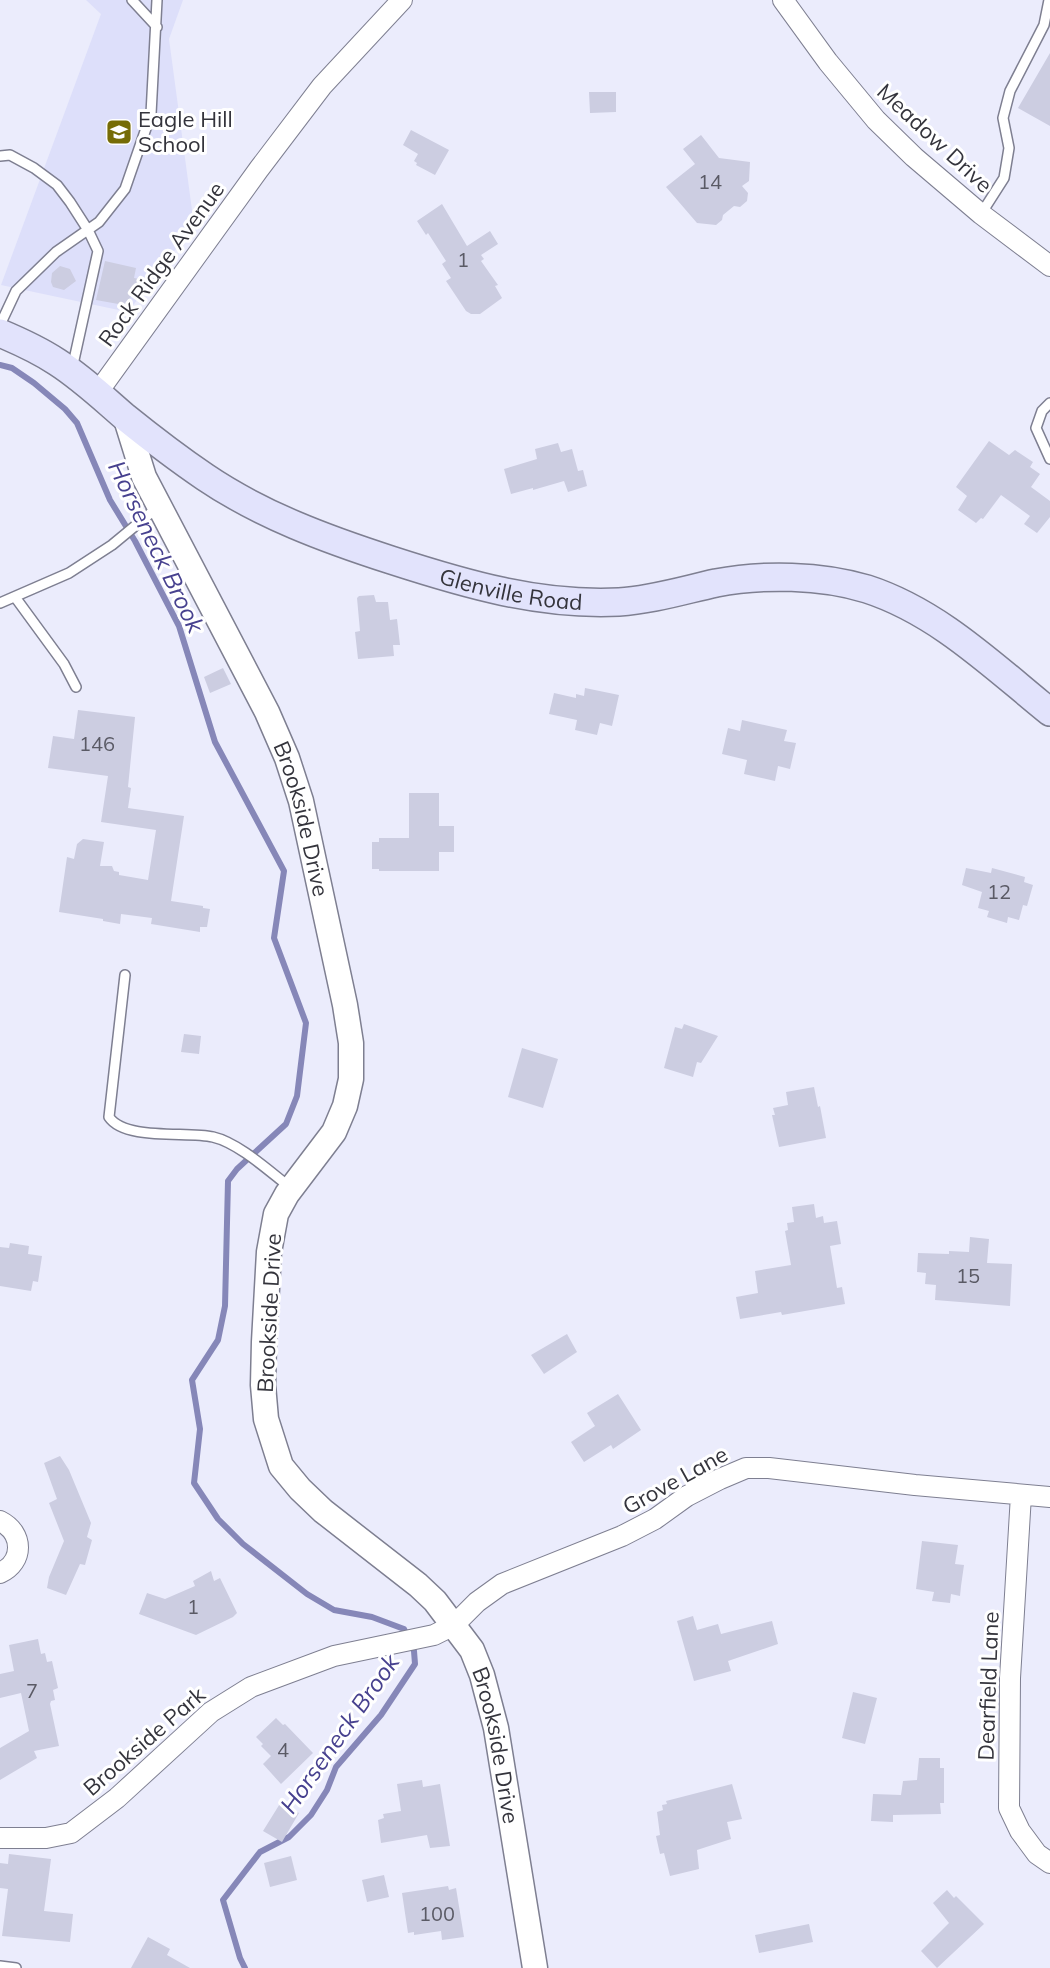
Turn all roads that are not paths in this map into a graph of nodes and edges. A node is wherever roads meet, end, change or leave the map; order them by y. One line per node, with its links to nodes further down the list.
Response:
1 (132, 0): 6 (lane)
2 (157, 0): 6 (lane)
3 (402, 0): 14 (street, Rock Ridge Avenue)
4 (783, 0): 8 (street, Meadow Drive)
5 (1049, 0): 8 (lane)
6 (157, 27): 9 (lane)
7 (0, 156): 9 (lane)
8 (981, 214): 10 (street, Meadow Drive)
9 (88, 230): 11 (lane); 13 (lane)
10 (1050, 266)
11 (0, 325)
12 (0, 333): 13 (main road, Glenville Road)
13 (71, 372): 14 (main road, Glenville Road)
14 (98, 392): 16 (main road, Glenville Road)
15 (1050, 403): 17 (lane)
16 (125, 416): 18 (street, Brookside Drive); 22 (main road, Glenville Road)
17 (1050, 459)
18 (160, 506): 19 (lane); 24 (street, Brookside Drive)
19 (15, 597): 20 (lane); 21 (lane)
20 (0, 603)
21 (76, 687)
22 (1050, 712)
23 (125, 975): 24 (lane)
24 (292, 1188): 29 (street, Brookside Drive)
25 (1021, 1495): 26 (street, Grove Lane); 29 (street, Grove Lane); 31 (street, Dearfield Lane)
26 (1050, 1497)
27 (0, 1521): 28 (street)
28 (0, 1574)
29 (444, 1630): 30 (street, Brookside Park); 34 (street, Brookside Drive)
30 (0, 1838)
31 (1050, 1863)
32 (0, 1966): 33 (lane)
33 (16, 1968)
34 (535, 1968)

